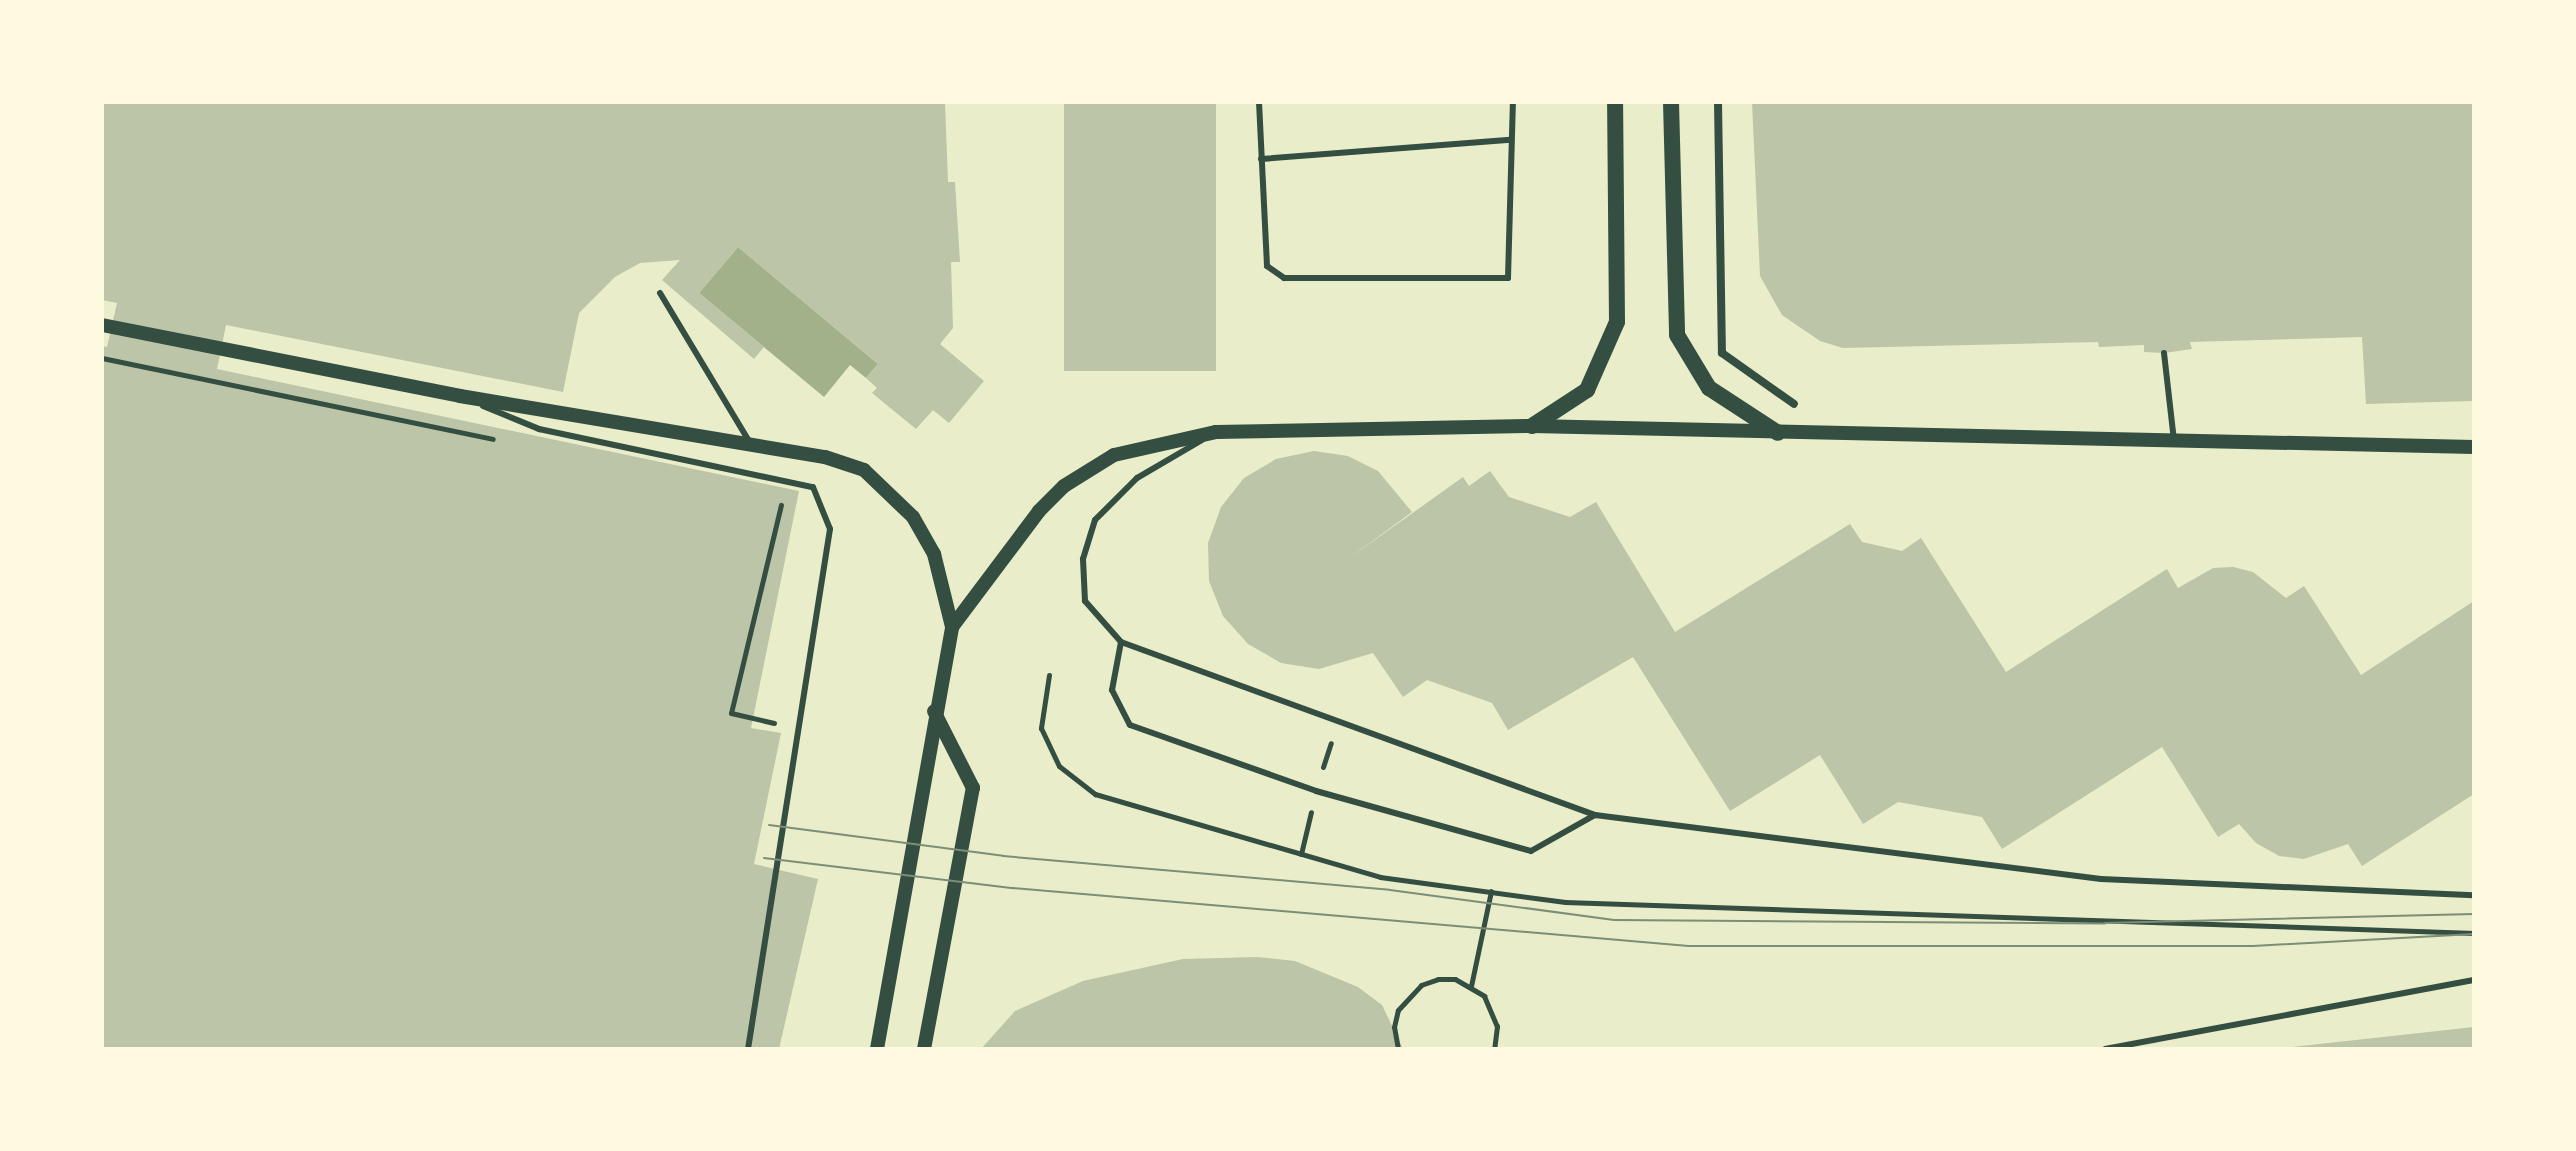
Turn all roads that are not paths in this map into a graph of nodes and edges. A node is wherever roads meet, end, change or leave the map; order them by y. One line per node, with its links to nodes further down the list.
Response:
1 (1259, 102): 7 (lane)
2 (1513, 102): 6 (lane)
3 (1615, 102): 13 (main road)
4 (1671, 102): 15 (main road)
5 (1718, 102): 12 (street)
6 (1510, 140): 7 (lane); 7 (lane)
7 (1261, 159)
8 (660, 293): 17 (lane)
9 (102, 325): 11 (street)
10 (2164, 353): 16 (lane)
11 (460, 396): 17 (street); 26 (lane)
12 (1794, 404)
13 (1532, 426): 14 (street); 15 (street)
14 (1216, 432): 19 (street); 20 (lane)
15 (1778, 433): 16 (street)
16 (2174, 441): 18 (street)
17 (751, 444): 19 (street)
18 (2474, 447)
19 (952, 627): 21 (street)
20 (1121, 642): 22 (lane); 22 (lane)
21 (934, 711): 27 (street); 28 (street)
22 (1595, 815): 23 (lane)
23 (2474, 895)
24 (2474, 980): 25 (lane)
25 (2163, 1039): 29 (lane); 30 (lane)
26 (748, 1049)
27 (877, 1049)
28 (924, 1049)
29 (2105, 1049)
30 (2165, 1049)

